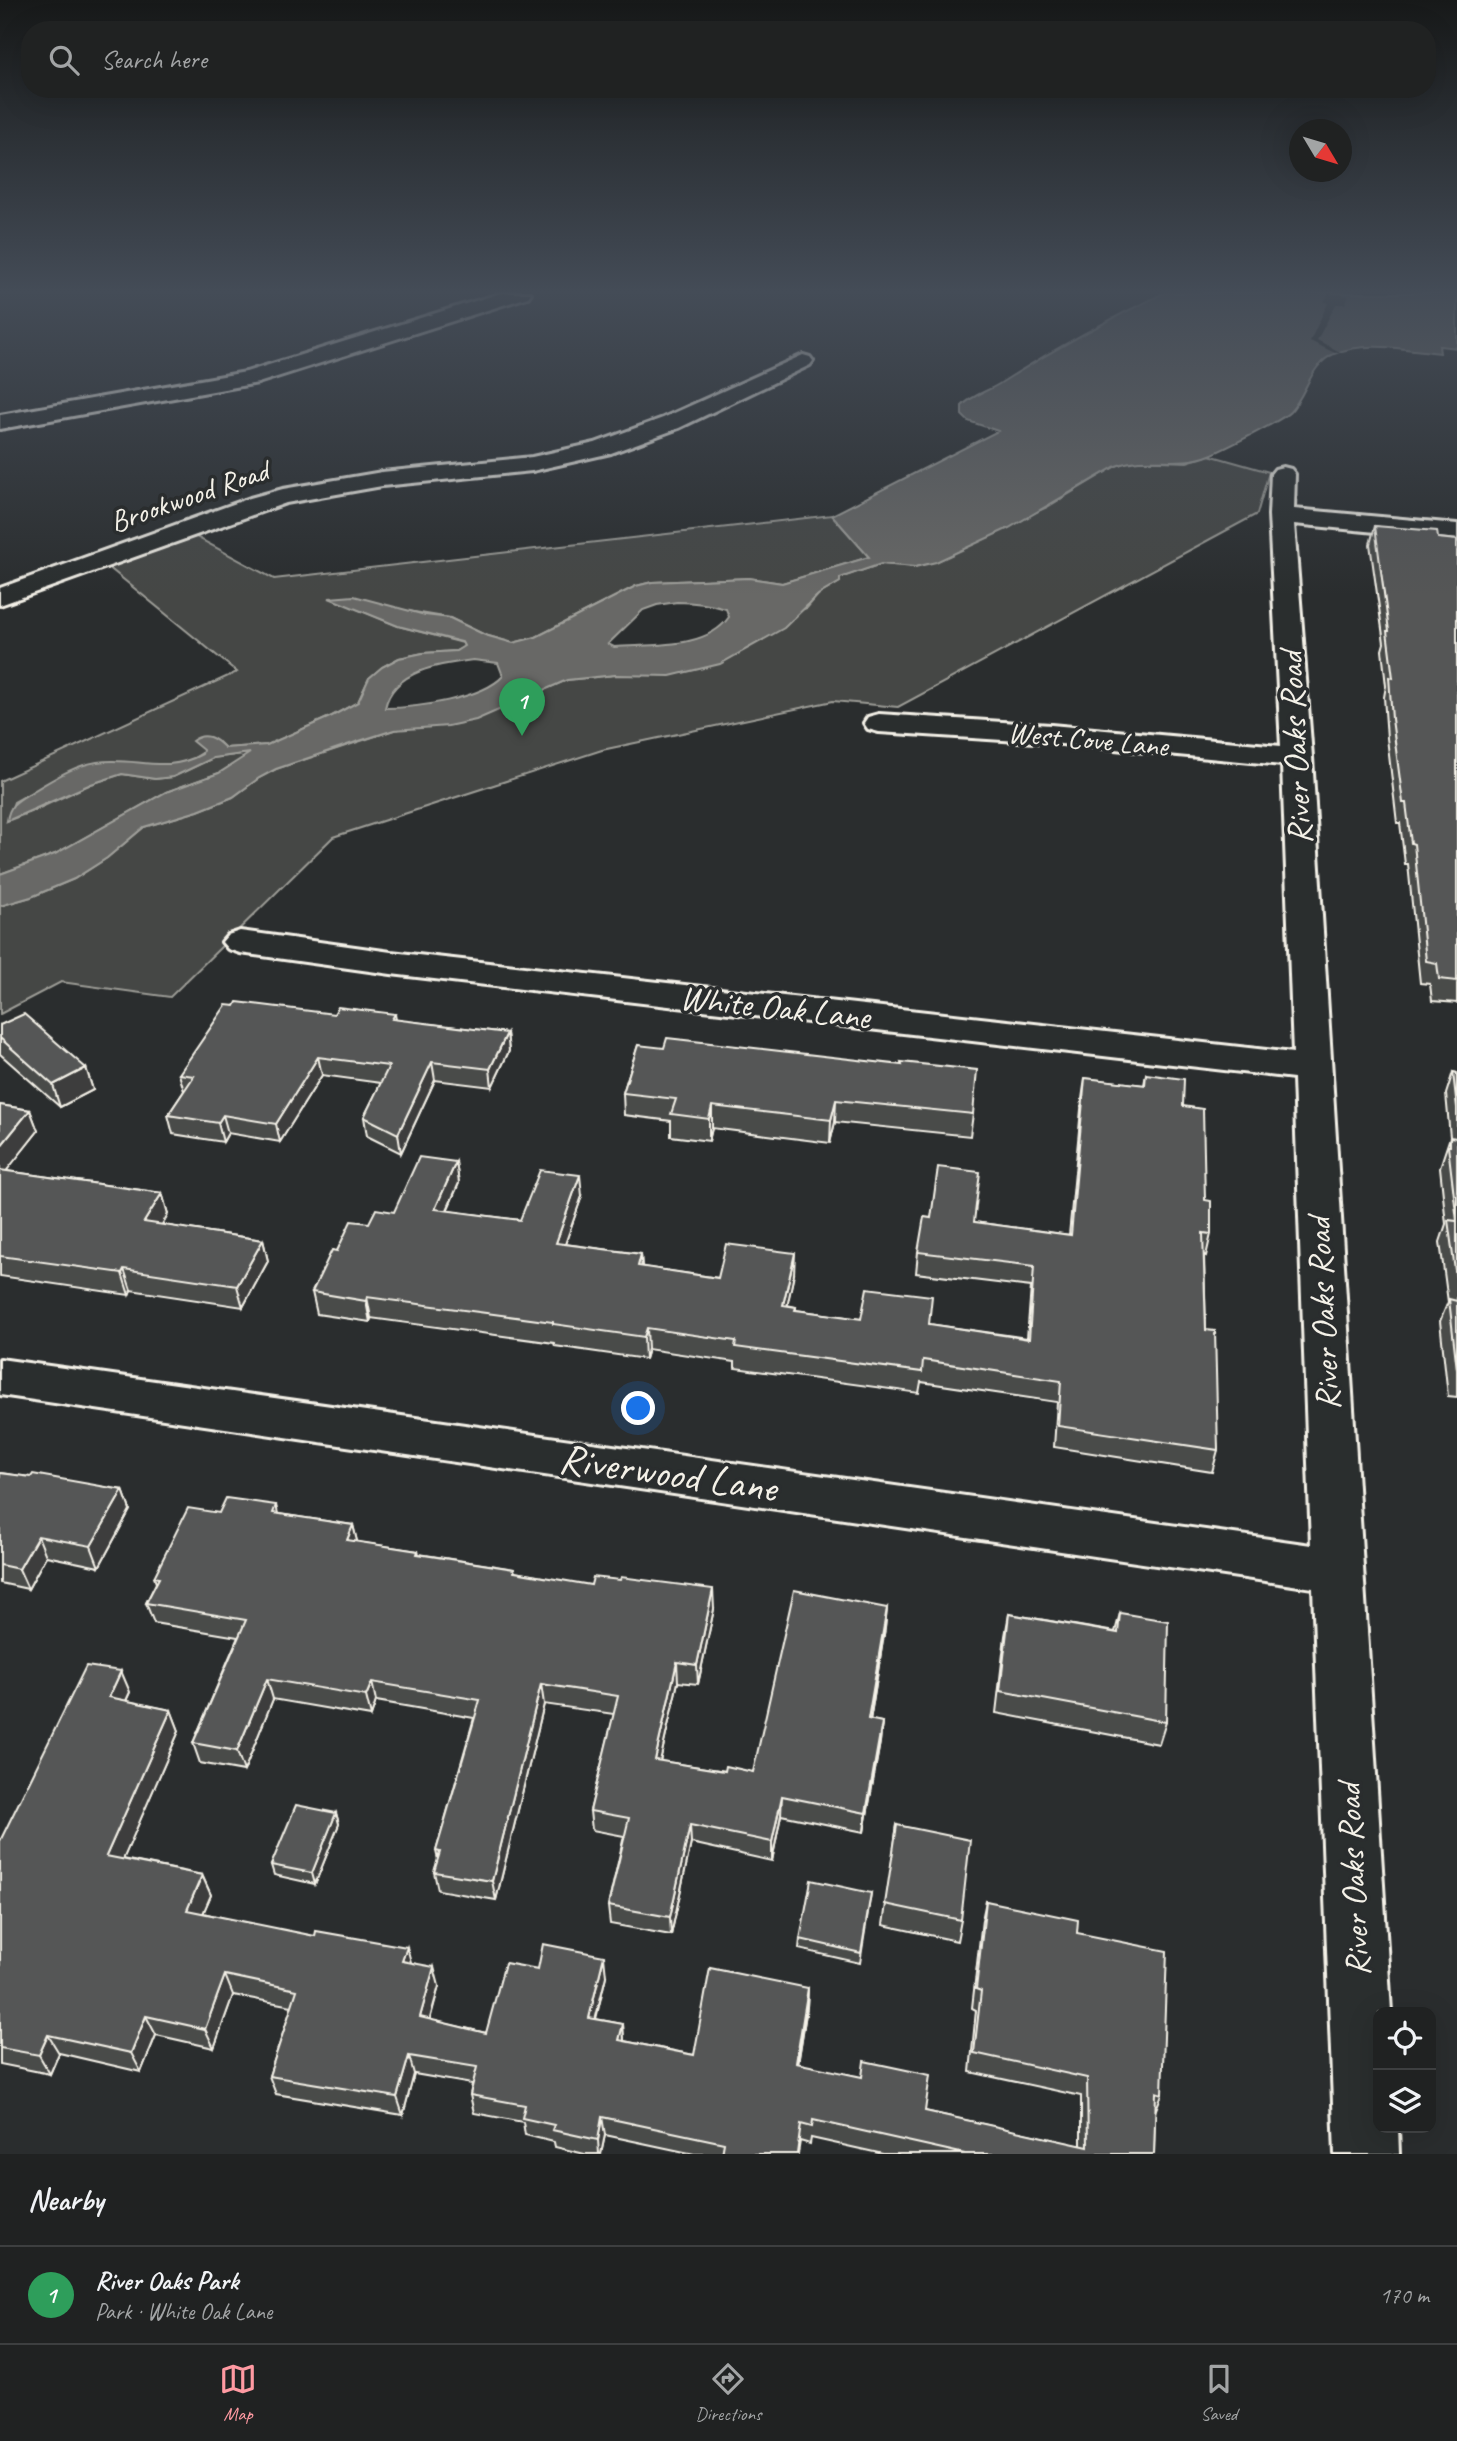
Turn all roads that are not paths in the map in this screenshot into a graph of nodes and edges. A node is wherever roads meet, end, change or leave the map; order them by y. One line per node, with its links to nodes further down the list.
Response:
1 (171, 394): 3 (street)
2 (739, 394): 5 (street, Brookwood Road)
3 (0, 422)
4 (1457, 532): 7 (street, River Oaks Road)
5 (0, 597)
6 (879, 723): 7 (street, West Cove Lane)
7 (1297, 757): 9 (street, River Oaks Road)
8 (240, 942): 9 (street, White Oak Lane)
9 (1310, 1067): 11 (street, River Oaks Road)
10 (0, 1377): 11 (street, Riverwood Lane)
11 (1336, 1570): 12 (street, River Oaks Road)
12 (1367, 2154)

